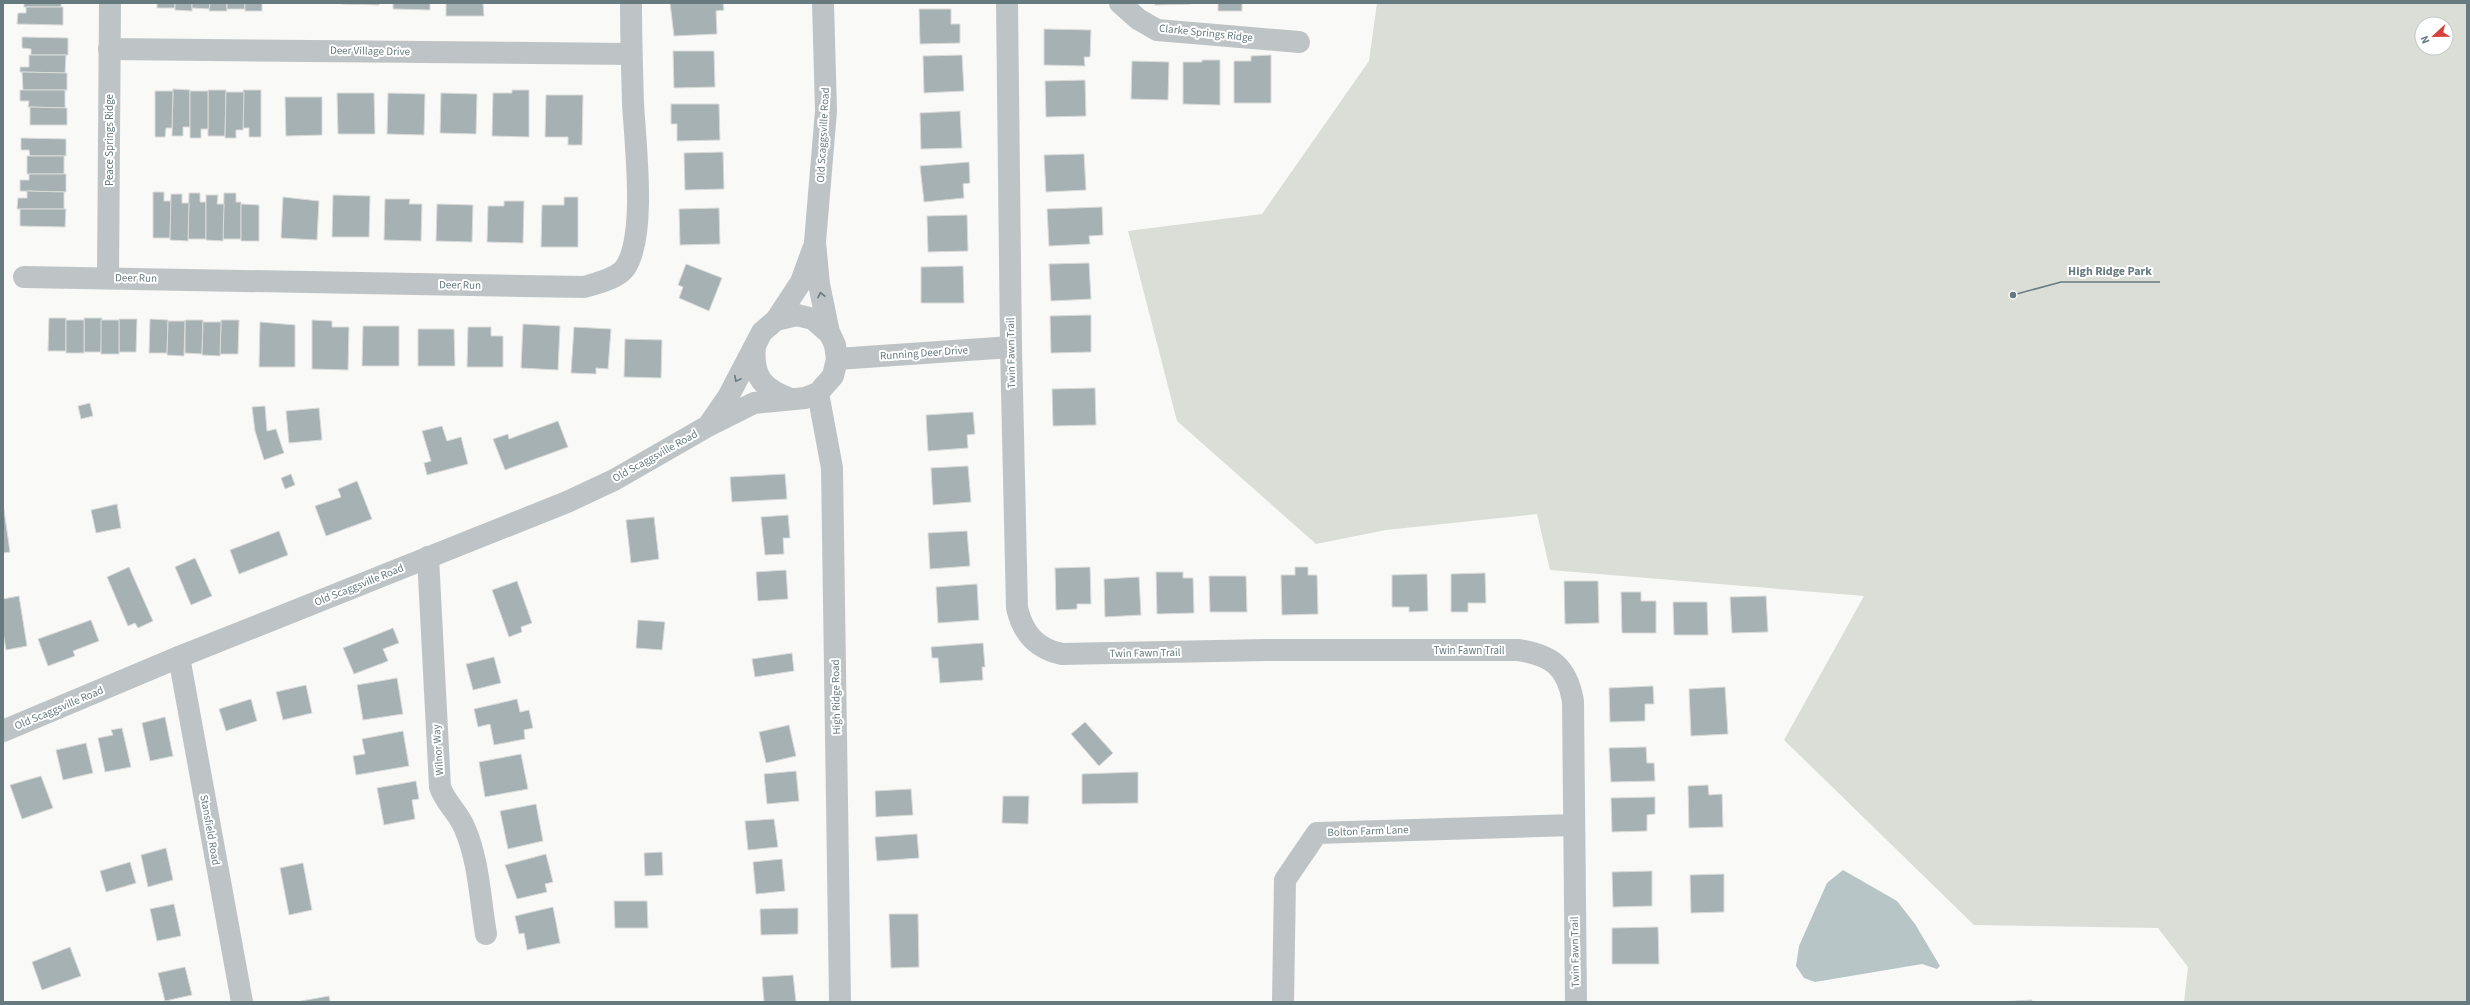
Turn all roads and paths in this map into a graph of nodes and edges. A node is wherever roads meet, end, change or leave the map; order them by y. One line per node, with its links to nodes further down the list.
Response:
1 (110, 3): 7 (street, Peace Springs Ridge)
2 (631, 3): 8 (street, Deer Run)
3 (823, 3): 9 (street, Old Scaggsville Road)
4 (1007, 3): 15 (street, Twin Fawn Trail)
5 (1120, 3): 6 (street, Clarke Springs Ridge)
6 (1299, 42)
7 (109, 49): 8 (street, Deer Village Drive); 11 (street, Peace Springs Ridge)
8 (631, 54): 11 (street, Deer Run)
9 (815, 242): 12 (street, Old Scaggsville Road); 13 (street, Old Scaggsville Road, one-way to 9)
10 (24, 277): 11 (street, Deer Run)
11 (108, 278)
12 (776, 320): 13 (street); 14 (street)
13 (829, 333): 16 (street)
14 (755, 345): 18 (street); 19 (street, Old Scaggsville Road, one-way to 19)
15 (1011, 347): 16 (street, Running Deer Drive); 23 (street, Twin Fawn Trail)
16 (837, 359): 17 (street)
17 (818, 393): 18 (street); 26 (street, High Ridge Road)
18 (791, 399): 19 (street, Old Scaggsville Road)
19 (708, 426): 20 (street, Old Scaggsville Road)
20 (428, 557): 21 (street, Old Scaggsville Road); 24 (street, Wilnor Way)
21 (179, 657): 22 (street, Old Scaggsville Road); 25 (street, Stansfield Road)
22 (3, 731)
23 (1574, 825): 27 (street, Bolton Farm Lane); 28 (street, Twin Fawn Trail)
24 (486, 934)
25 (242, 1002)
26 (840, 1002)
27 (1283, 1002)
28 (1576, 1002)

